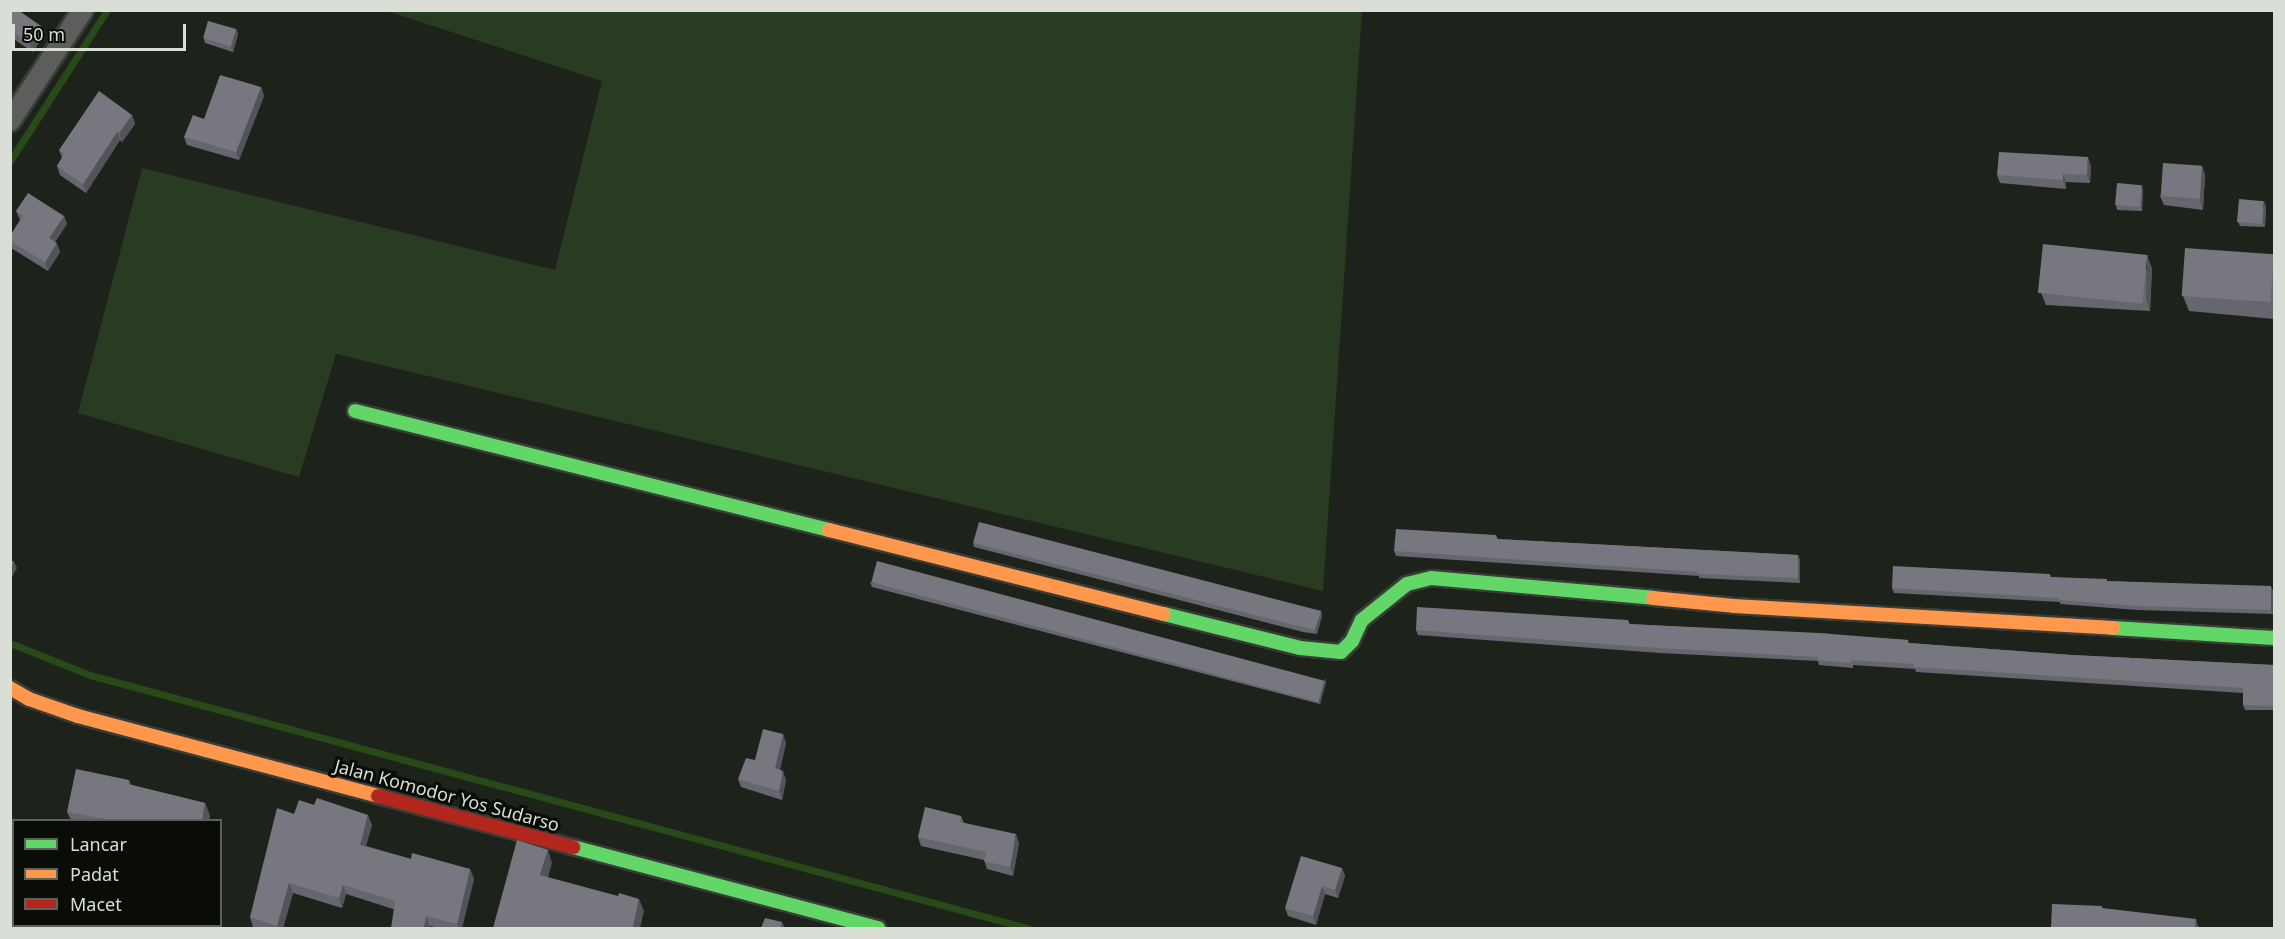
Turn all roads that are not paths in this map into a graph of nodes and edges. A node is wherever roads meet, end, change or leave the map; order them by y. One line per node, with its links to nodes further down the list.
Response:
1 (82, 10): 2 (street)
2 (10, 121)
3 (355, 411): 4 (street)
4 (2274, 638)
5 (10, 688): 6 (street, Jalan Komodor Yos Sudarso)
6 (878, 928)

